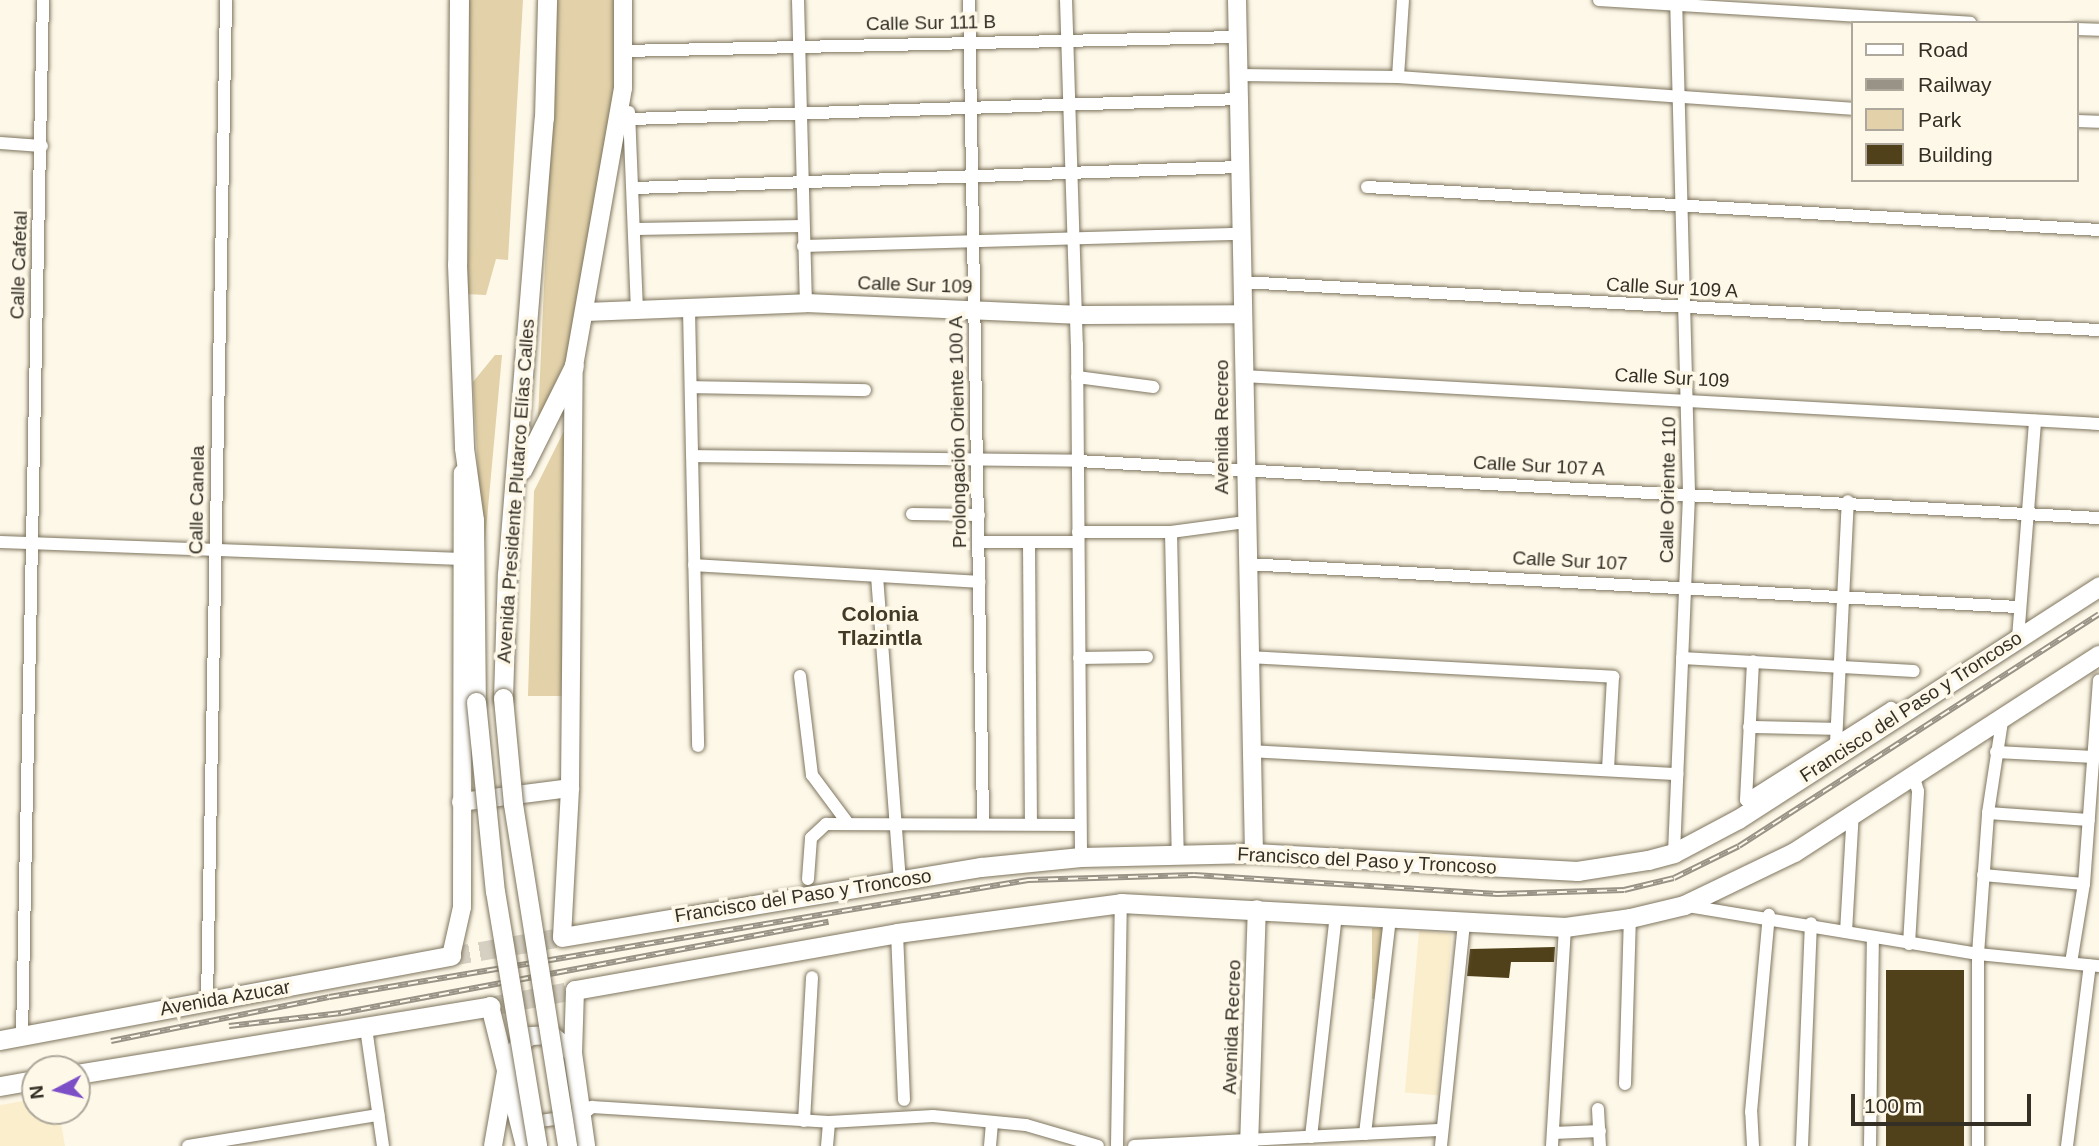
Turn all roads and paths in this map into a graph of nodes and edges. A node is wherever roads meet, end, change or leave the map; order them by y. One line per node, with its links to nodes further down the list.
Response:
1 (43, 0): 34 (street, Calle Cafetal)
2 (226, 0): 87 (street, Calle Canela)
3 (459, 0): 68 (main road, Avenida Presidente Plutarco Elías Calles)
4 (547, 0): 73 (main road, Avenida Presidente Plutarco Elías Calles)
5 (623, 0): 20 (street)
6 (798, 0): 19 (street)
7 (969, 0): 18 (street, Prolongación Oriente 100 A)
8 (1066, 0): 17 (street)
9 (1237, 0): 16 (street, Avenida Recreo)
10 (1403, 0): 22 (street)
11 (1599, 0): 12 (street)
12 (1676, 3): 13 (street); 25 (street, Calle Oriente 110)
13 (1941, 21)
14 (2078, 29): 15 (street)
15 (2099, 30)
16 (1238, 37): 17 (street, Calle Sur 111 B); 21 (street, Avenida Recreo)
17 (1067, 40): 18 (street, Calle Sur 111 B); 26 (street)
18 (970, 41): 19 (street, Calle Sur 111 B); 27 (street, Prolongación Oriente 100 A)
19 (799, 46): 20 (street, Calle Sur 111 B); 29 (street)
20 (624, 51): 23 (street)
21 (1239, 75): 22 (street); 24 (street, Avenida Recreo)
22 (1398, 77): 25 (street)
23 (623, 88): 30 (street); 55 (street)
24 (1239, 99): 26 (street); 35 (street, Avenida Recreo)
25 (1679, 99): 28 (street); 41 (street, Calle Oriente 110)
26 (1069, 104): 27 (street); 36 (street)
27 (971, 106): 29 (street); 37 (street, Prolongación Oriente 100 A)
28 (1850, 108)
29 (800, 113): 30 (street); 38 (street)
30 (631, 119): 40 (street)
31 (2078, 121): 32 (street)
32 (2099, 122)
33 (0, 143): 34 (street)
34 (42, 146): 85 (street, Calle Cafetal)
35 (1240, 167): 36 (street); 45 (street, Avenida Recreo)
36 (1070, 172): 37 (street); 46 (street)
37 (973, 175): 38 (street); 47 (street, Prolongación Oriente 100 A)
38 (802, 184): 40 (street); 42 (street)
39 (1367, 187): 41 (street)
40 (635, 188): 43 (street)
41 (1680, 208): 44 (street); 52 (street, Calle Oriente 110)
42 (802, 226): 43 (street); 48 (street)
43 (636, 229): 53 (street)
44 (2099, 230)
45 (1241, 234): 46 (street); 49 (street, Avenida Recreo)
46 (1072, 238): 47 (street); 57 (street)
47 (975, 240): 48 (street); 51 (street, Prolongación Oriente 100 A)
48 (803, 246): 50 (street)
49 (1242, 282): 52 (street, Calle Sur 109 A); 56 (street, Avenida Recreo)
50 (806, 303): 51 (street, Calle Sur 109); 54 (street, Calle Sur 109)
51 (975, 308): 57 (street, Calle Sur 109); 71 (street, Prolongación Oriente 100 A)
52 (1684, 308): 58 (street, Calle Sur 109 A); 65 (street, Calle Oriente 110)
53 (637, 310): 54 (street, Calle Sur 109); 55 (street, Calle Sur 109)
54 (689, 310): 62 (street)
55 (586, 312): 59 (street)
56 (1243, 314): 57 (street, Calle Sur 109); 60 (street, Avenida Recreo)
57 (1076, 315): 61 (street)
58 (2099, 330)
59 (574, 366): 73 (main road); 121 (street)
60 (1243, 376): 65 (street, Calle Sur 109); 72 (street, Avenida Recreo)
61 (1077, 377): 63 (street); 70 (street)
62 (691, 387): 64 (street); 69 (street)
63 (1153, 387)
64 (865, 390)
65 (1688, 400): 66 (street, Calle Sur 109); 74 (street, Calle Oriente 110)
66 (2035, 421): 67 (street, Calle Sur 109); 76 (street)
67 (2099, 424)
68 (464, 448): 88 (street, Avenida Presidente Plutarco Elías Calles); 189 (main road, Avenida Presidente Plutarco Elías Calles, bridge)
69 (693, 456): 71 (street, Calle Sur 107 A); 90 (street)
70 (1078, 461): 71 (street, Calle Sur 107 A); 72 (street, Calle Sur 107 A); 82 (street)
71 (978, 462): 78 (street, Prolongación Oriente 100 A)
72 (1243, 469): 74 (street, Calle Sur 107 A); 80 (street, Avenida Recreo)
73 (517, 481): 190 (main road, Avenida Presidente Plutarco Elías Calles, bridge)
74 (1689, 493): 75 (street, Calle Sur 107 A); 93 (street, Calle Oriente 110)
75 (1848, 501): 76 (street, Calle Sur 107 A); 95 (street)
76 (2029, 513): 79 (street, Calle Sur 107 A); 96 (street)
77 (912, 514): 78 (street)
78 (979, 515): 84 (street, Prolongación Oriente 100 A)
79 (2099, 518)
80 (1245, 522): 81 (street); 89 (street, Avenida Recreo)
81 (1171, 532): 82 (street); 133 (street)
82 (1078, 537): 86 (street); 99 (street)
83 (0, 542): 85 (street)
84 (979, 542): 86 (street); 92 (street, Prolongación Oriente 100 A)
85 (31, 543): 87 (street); 163 (street, Calle Cafetal)
86 (1029, 543): 129 (street)
87 (215, 550): 88 (street); 160 (street, Calle Canela)
88 (463, 559): 122 (street, Avenida Presidente Plutarco Elías Calles)
89 (1246, 564): 93 (street, Calle Sur 107); 101 (street, Avenida Recreo)
90 (694, 565): 91 (street); 113 (street)
91 (877, 576): 92 (street); 127 (street)
92 (979, 582): 128 (street, Prolongación Oriente 100 A)
93 (1686, 586): 95 (street, Calle Sur 107); 102 (street, Calle Oriente 110)
94 (2099, 586): 97 (main road, Francisco del Paso y Troncoso)
95 (1842, 596): 96 (street, Calle Sur 107); 104 (street)
96 (2017, 607): 97 (street)
97 (2018, 638): 108 (main road, Francisco del Paso y Troncoso)
98 (2099, 655): 109 (main road)
99 (1079, 657): 100 (street); 130 (street)
100 (1147, 657)
101 (1248, 657): 114 (street, Avenida Recreo); 117 (street)
102 (1682, 658): 103 (street); 118 (street, Calle Oriente 110)
103 (1752, 661): 104 (street); 110 (street)
104 (1838, 667): 105 (street); 111 (street)
105 (1914, 671)
106 (800, 676): 126 (street)
107 (2099, 681): 116 (street)
108 (1900, 715): 112 (street); 120 (main road, Francisco del Paso y Troncoso)
109 (2003, 715): 115 (street); 119 (main road)
110 (1749, 727): 111 (street); 120 (street)
111 (1836, 729): 112 (street)
112 (1836, 743): 120 (street)
113 (698, 746)
114 (1250, 751): 117 (street); 131 (street, Avenida Recreo)
115 (1996, 752): 116 (street); 124 (street)
116 (2094, 757): 125 (street)
117 (1608, 770): 118 (street)
118 (1677, 774): 132 (street, Calle Oriente 110)
119 (1913, 775): 123 (main road); 153 (street)
120 (1792, 778): 132 (main road, Francisco del Paso y Troncoso)
121 (570, 788): 122 (street); 151 (street)
122 (461, 802): 155 (street, Avenida Presidente Plutarco Elías Calles)
123 (1853, 811): 140 (main road); 149 (street)
124 (1989, 813): 125 (street); 135 (street)
125 (2089, 820): 138 (street)
126 (847, 822): 127 (street); 136 (street)
127 (895, 822): 128 (street); 137 (street)
128 (984, 822): 129 (street)
129 (1031, 823): 130 (street)
130 (1080, 825): 134 (street)
131 (1254, 853): 132 (main road, Francisco del Paso y Troncoso); 133 (main road, Francisco del Paso y Troncoso)
132 (1674, 853)
133 (1178, 854): 134 (main road, Francisco del Paso y Troncoso)
134 (1081, 857): 137 (main road, Francisco del Paso y Troncoso)
135 (1983, 875): 138 (street); 154 (street)
136 (808, 879)
137 (900, 882): 151 (main road, Francisco del Paso y Troncoso)
138 (2084, 884): 156 (street)
139 (1121, 903): 141 (main road); 150 (main road); 195 (street)
140 (1684, 905): 143 (street); 145 (main road)
141 (1258, 909): 142 (main road); 184 (street, Avenida Recreo)
142 (1336, 913): 144 (main road); 182 (street)
143 (1769, 915): 147 (street); 200 (street)
144 (1390, 917): 146 (main road); 181 (street)
145 (1630, 918): 148 (main road); 169 (street)
146 (1464, 922): 148 (main road); 179 (street)
147 (1811, 923): 149 (street); 201 (street)
148 (1565, 927): 183 (street)
149 (1846, 932): 152 (street)
150 (897, 933): 159 (main road); 171 (street)
151 (562, 937)
152 (1873, 937): 153 (street); 202 (street)
153 (1909, 944): 154 (street)
154 (1978, 954): 156 (street); 203 (street)
155 (451, 957): 160 (main road, Avenida Azucar)
156 (2071, 962): 157 (street)
157 (2094, 966): 204 (street)
158 (811, 977): 175 (street)
159 (576, 990): 165 (street)
160 (207, 1001): 163 (main road, Avenida Azucar)
161 (490, 1006): 162 (main road); 166 (street)
162 (366, 1028): 167 (main road); 173 (street)
163 (22, 1035): 164 (main road, Avenida Azucar)
164 (0, 1040)
165 (573, 1053): 166 (street); 174 (street)
166 (507, 1066): 178 (street); 187 (street)
167 (91, 1072)
168 (21, 1082): 170 (main road)
169 (1625, 1084)
170 (0, 1086)
171 (904, 1100)
172 (1598, 1109): 180 (street)
173 (378, 1115): 185 (street); 186 (street)
174 (582, 1115): 175 (street); 178 (street); 191 (street)
175 (804, 1121): 176 (street)
176 (829, 1122): 177 (street); 192 (street)
177 (992, 1123): 193 (street); 194 (street)
178 (522, 1124): 188 (street)
179 (1443, 1130): 181 (street); 198 (street)
180 (1600, 1131): 183 (street); 199 (street)
181 (1372, 1133): 182 (street); 197 (street)
182 (1311, 1137): 184 (street)
183 (1553, 1139)
184 (1249, 1141): 196 (street)
185 (188, 1146)
186 (383, 1146)
187 (493, 1146)
188 (525, 1146)
189 (537, 1146)
190 (567, 1146)
191 (586, 1146)
192 (827, 1146)
193 (990, 1146)
194 (1098, 1146)
195 (1117, 1146)
196 (1134, 1146)
197 (1377, 1146)
198 (1441, 1146)
199 (1600, 1146)
200 (1754, 1146)
201 (1802, 1146)
202 (1870, 1146)
203 (1978, 1146)
204 (2067, 1146)

